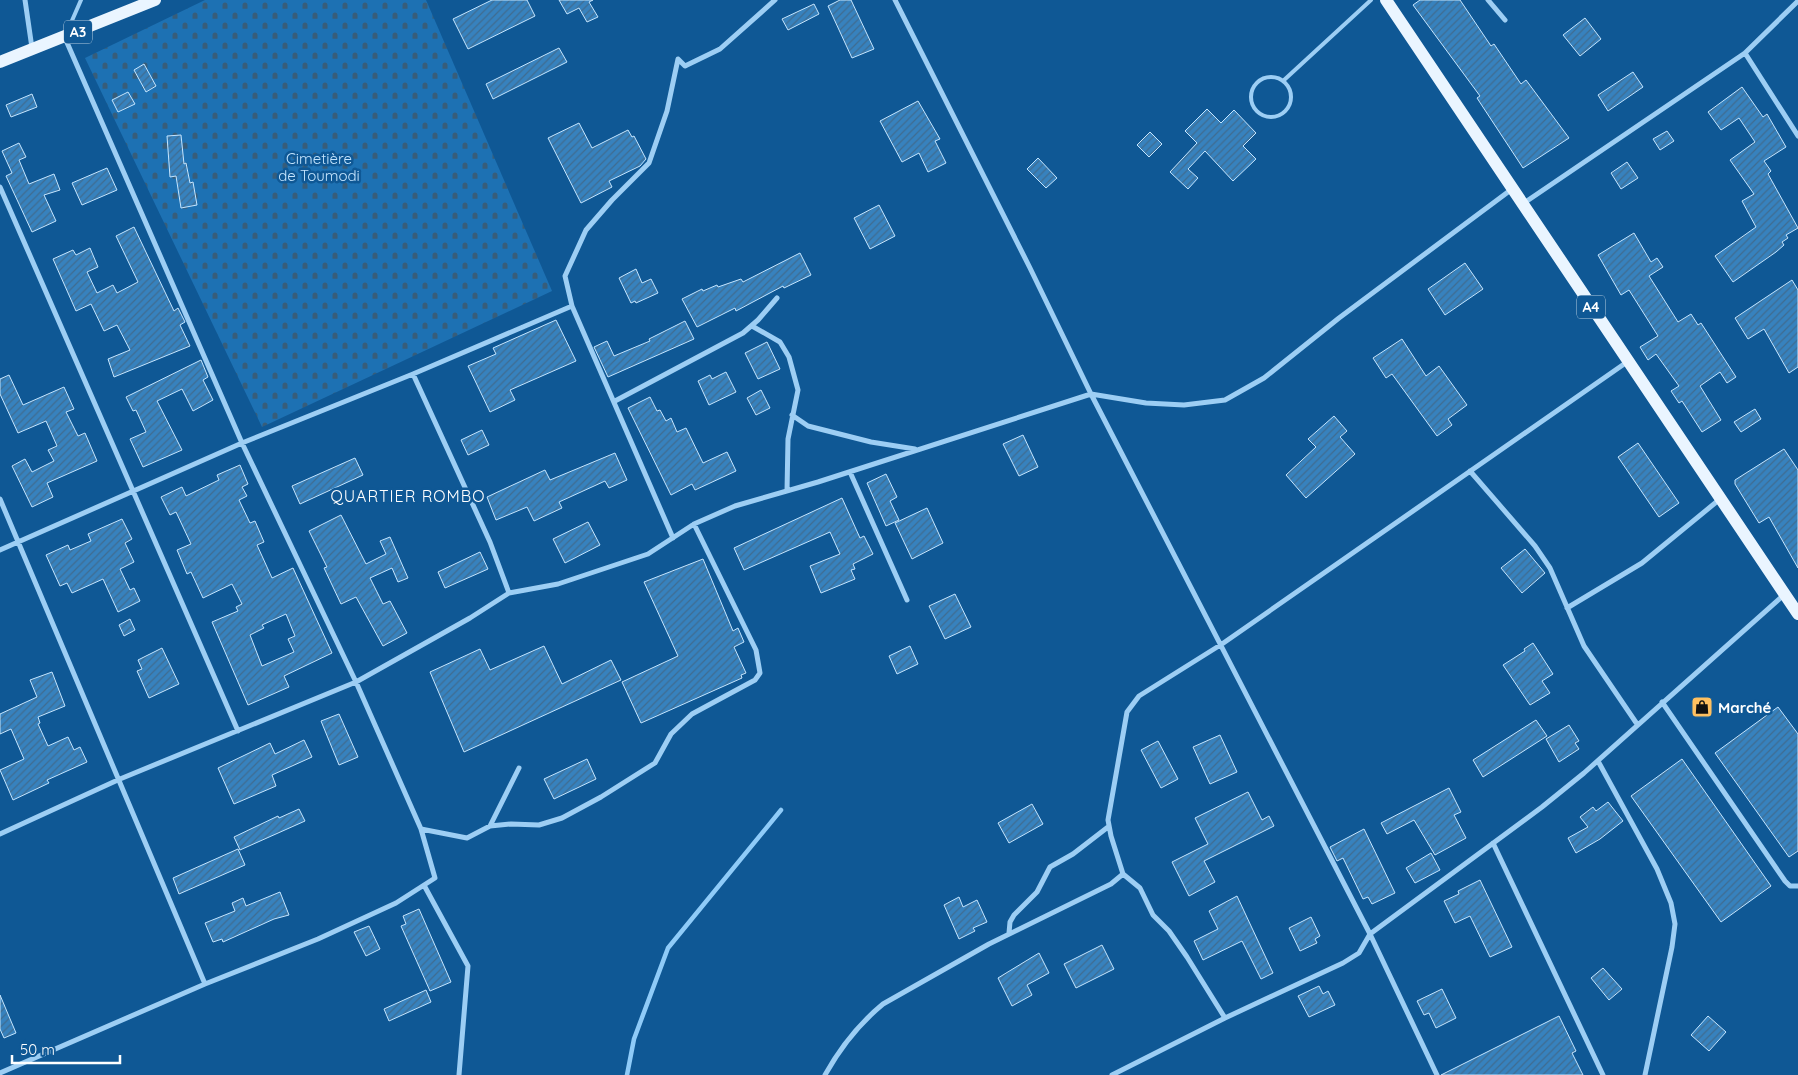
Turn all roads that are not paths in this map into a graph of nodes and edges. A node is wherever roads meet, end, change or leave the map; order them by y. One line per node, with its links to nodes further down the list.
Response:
1 (25, 0): 12 (street)
2 (81, 0): 11 (lane)
3 (155, 0): 11 (main road, A3)
4 (775, 0): 21 (street)
5 (895, 0): 25 (street)
6 (1371, 0): 15 (lane)
7 (1386, 0): 18 (main road, A4)
8 (1488, 0): 10 (street)
9 (1798, 1): 13 (street)
10 (1505, 20)
11 (64, 38): 12 (main road, A3); 28 (street)
12 (32, 48): 14 (main road, A3)
13 (1745, 54): 16 (street); 19 (street)
14 (0, 62)
15 (1283, 81): 15 (lane)
16 (1798, 136)
17 (0, 187): 32 (street)
18 (1512, 189): 19 (main road, A4); 25 (street)
19 (1523, 204): 23 (main road, A4)
20 (777, 298): 22 (street)
21 (572, 306): 24 (street); 26 (street)
22 (752, 326): 26 (street); 27 (street)
23 (1627, 362): 30 (street); 34 (main road, A4)
24 (413, 374): 28 (street); 40 (street)
25 (1091, 394): 29 (street); 45 (street)
26 (615, 401): 37 (street)
27 (792, 415): 29 (street); 33 (street)
28 (242, 443): 32 (street); 46 (street)
29 (916, 450): 31 (street)
30 (1470, 471): 43 (street); 45 (street)
31 (850, 472): 33 (street); 42 (street)
32 (133, 490): 38 (street); 49 (street)
33 (787, 491): 36 (street)
34 (1720, 498): 41 (main road, A4); 43 (street)
35 (0, 499): 38 (street)
36 (694, 524): 37 (street); 53 (street)
37 (673, 538): 40 (street)
38 (17, 542): 39 (street); 52 (street)
39 (0, 550)
40 (509, 593): 46 (street)
41 (1785, 594): 44 (main road, A4); 47 (street)
42 (907, 600)
43 (1567, 608): 48 (street)
44 (1798, 614)
45 (1222, 644): 54 (street); 62 (street)
46 (356, 682): 49 (street); 55 (street)
47 (1662, 702): 48 (street); 59 (street)
48 (1637, 724): 50 (street)
49 (238, 731): 52 (street)
50 (1598, 761): 57 (street); 71 (street)
51 (519, 768): 53 (street)
52 (120, 779): 56 (street); 63 (street)
53 (490, 826): 55 (street)
54 (1108, 827): 58 (street); 61 (street)
55 (421, 829): 60 (street)
56 (0, 834)
57 (1493, 843): 62 (street); 70 (street)
58 (1123, 874): 61 (street); 64 (street)
59 (1798, 886)
60 (425, 887): 63 (street); 66 (street)
61 (1009, 933): 67 (street)
62 (1370, 934): 64 (street); 69 (street)
63 (205, 984): 65 (street)
64 (1225, 1018): 68 (street)
65 (0, 1073)
66 (459, 1075)
67 (825, 1075)
68 (1112, 1075)
69 (1437, 1075)
70 (1603, 1075)
71 (1645, 1075)

